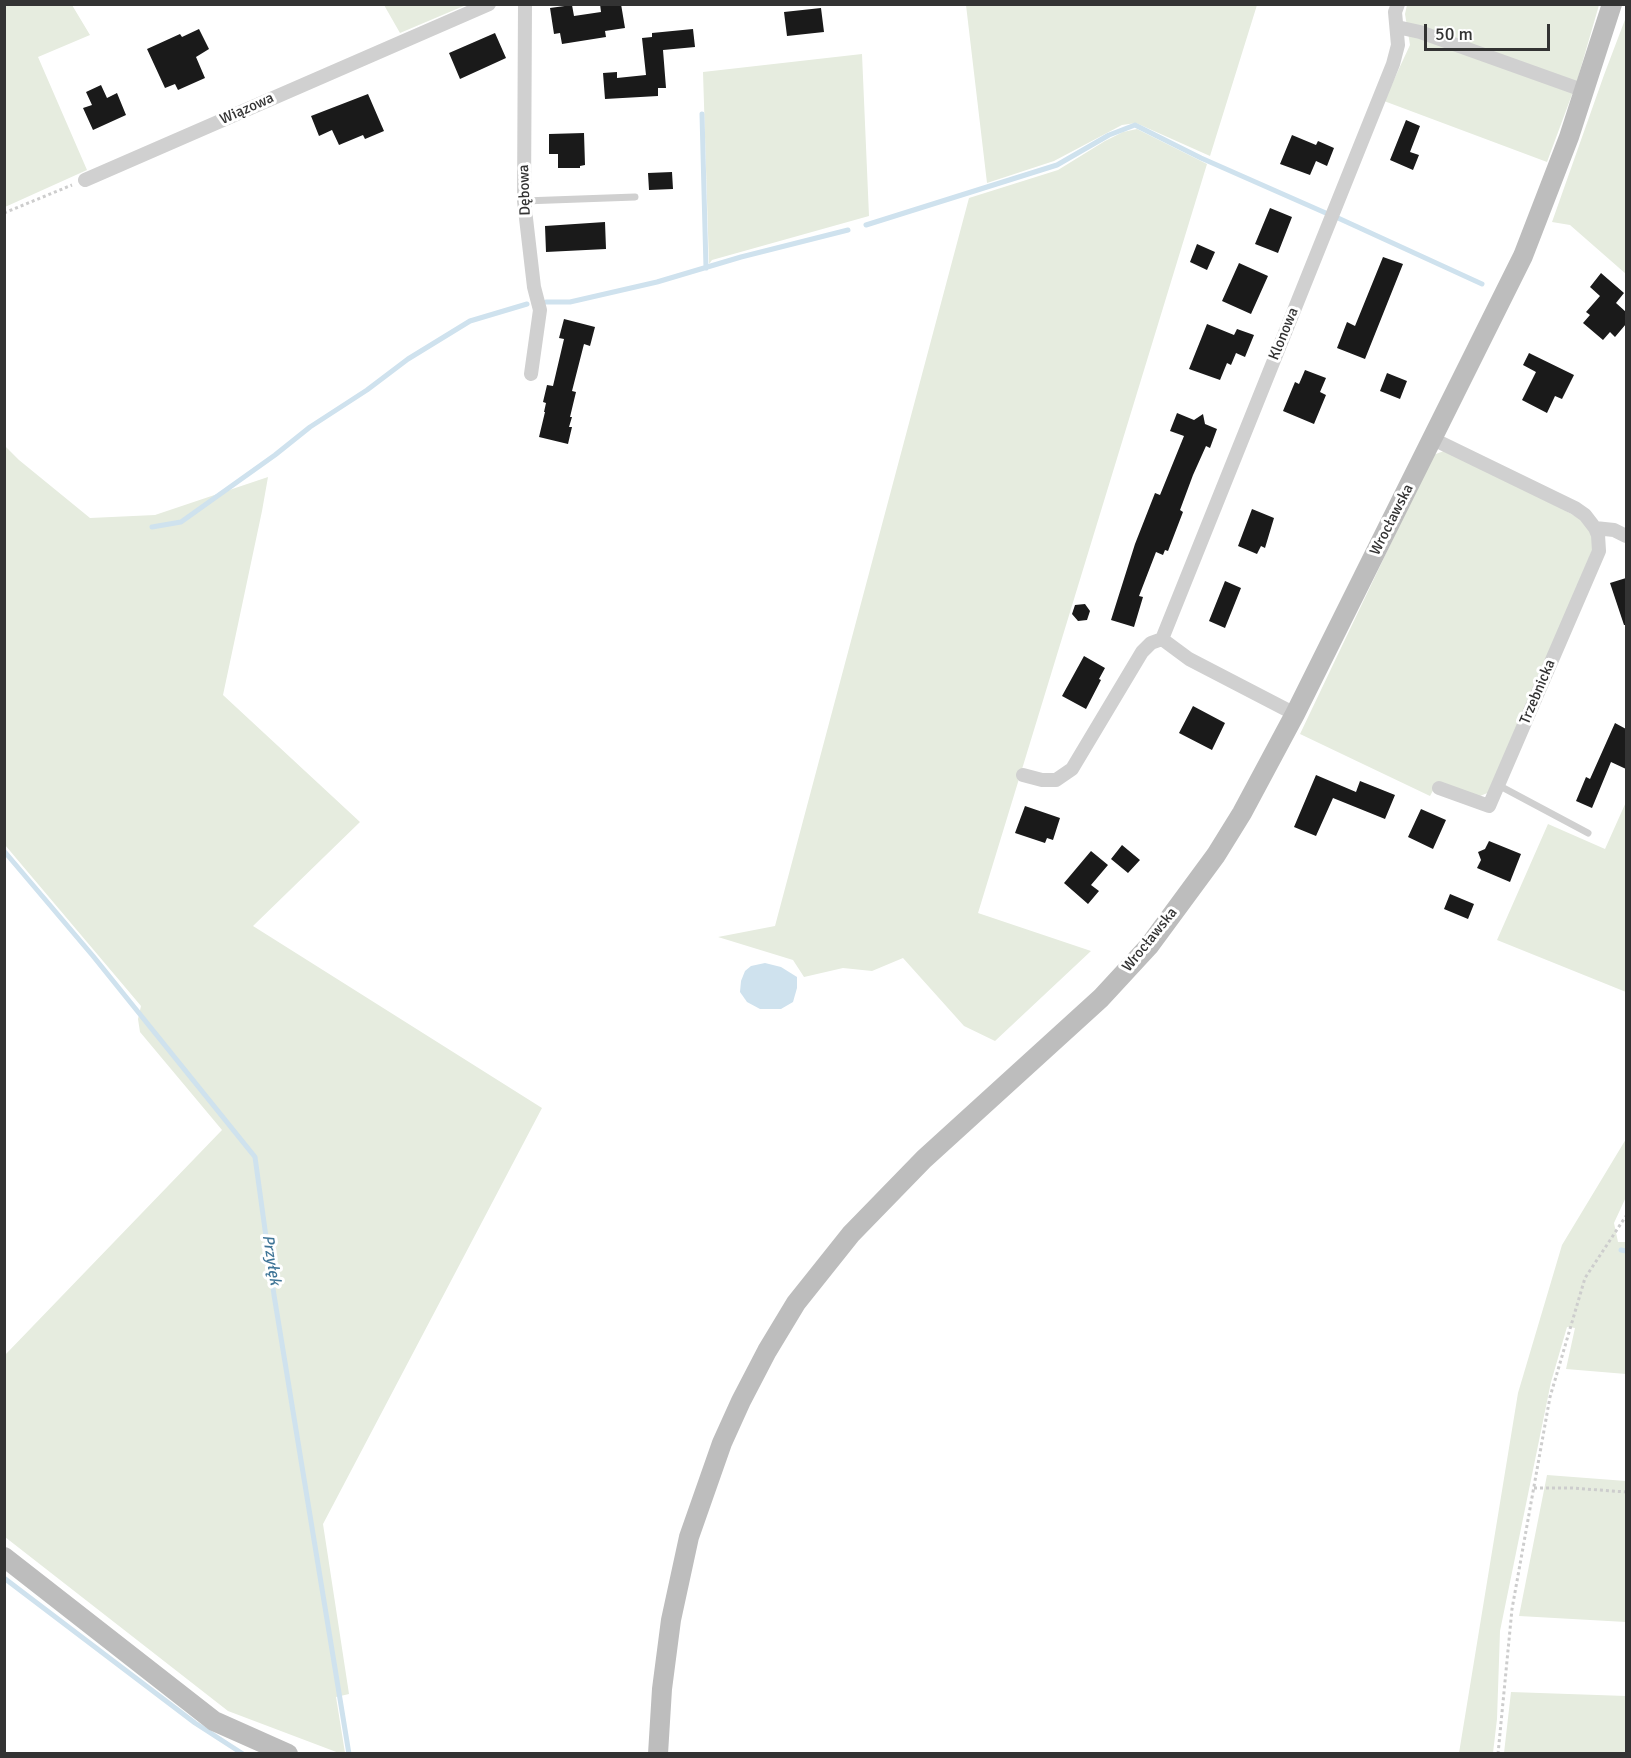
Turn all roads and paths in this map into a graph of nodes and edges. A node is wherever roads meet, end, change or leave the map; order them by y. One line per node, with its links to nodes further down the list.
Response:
1 (489, 4): 7 (street, Wiązowa)
2 (525, 4): 9 (street, Dębowa)
3 (1398, 4): 5 (street, Klonowa)
4 (1612, 4): 6 (street, Wrocławska)
5 (1397, 27): 6 (street); 15 (street, Klonowa)
6 (1585, 91): 12 (street, Wrocławska)
7 (85, 180): 10 (path)
8 (635, 197): 9 (lane)
9 (524, 201): 11 (street, Dębowa)
10 (4, 213)
11 (531, 374)
12 (1433, 439): 13 (street); 16 (street, Wrocławska)
13 (1595, 528): 14 (street); 18 (street, Trzebnicka)
14 (1626, 536)
15 (1162, 639): 16 (street); 17 (street)
16 (1295, 714): 26 (street, Wrocławska)
17 (1023, 775)
18 (1498, 785): 19 (street, Trzebnicka); 20 (lane)
19 (1439, 788)
20 (1588, 833)
21 (1626, 1216): 22 (path)
22 (1534, 1488): 23 (path); 27 (path)
23 (1626, 1492)
24 (4, 1557): 25 (street)
25 (288, 1754)
26 (658, 1754)
27 (1498, 1754)

